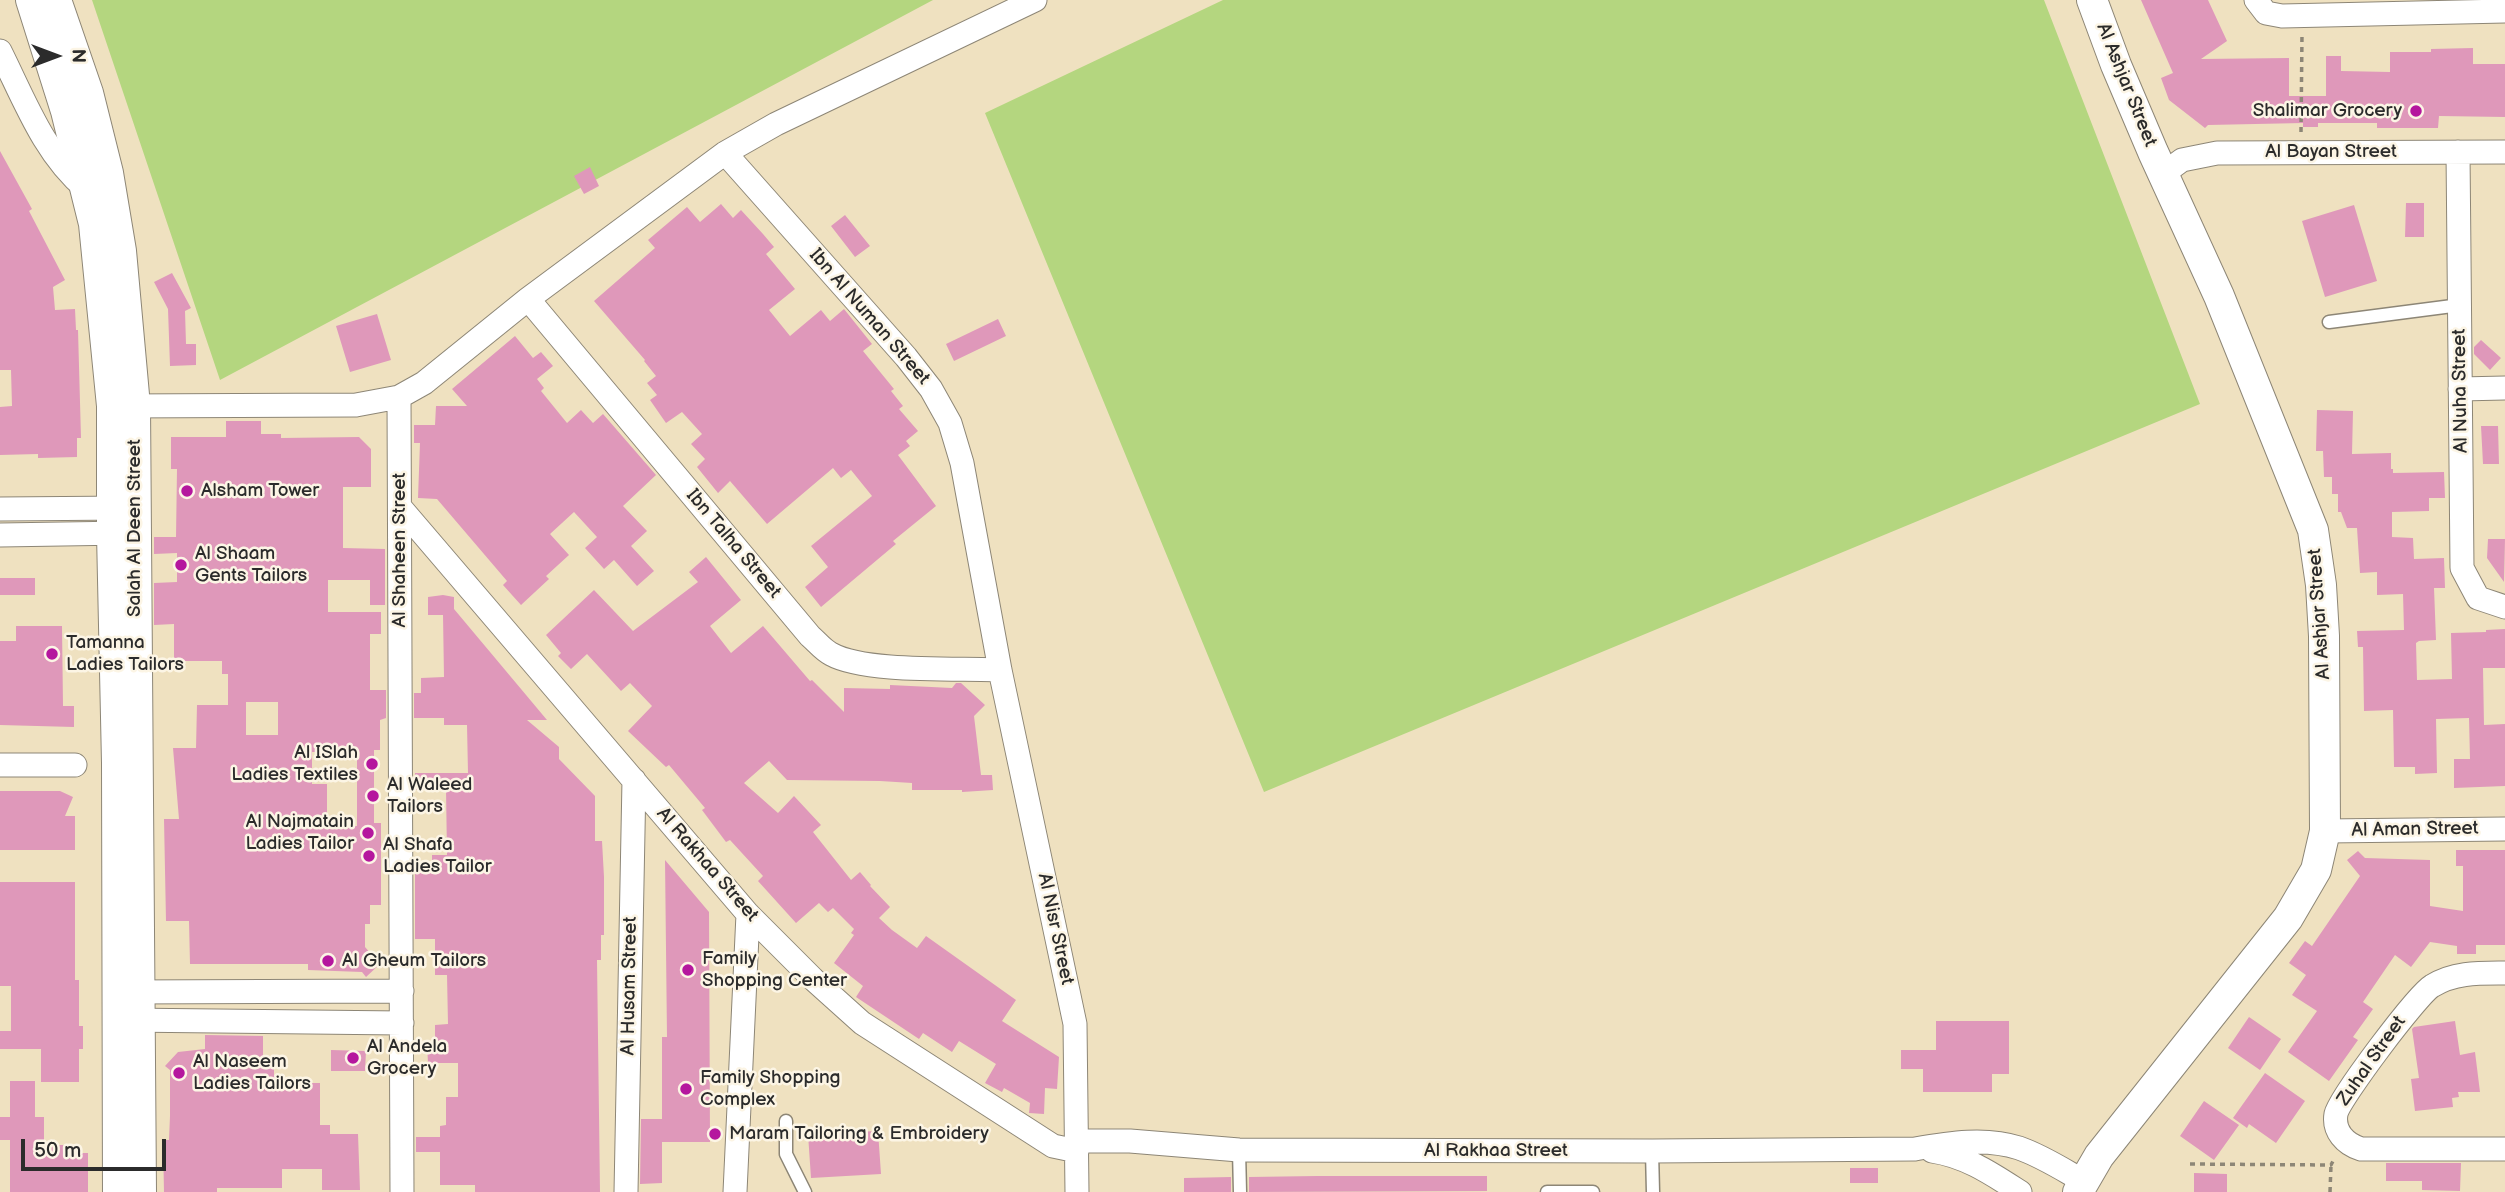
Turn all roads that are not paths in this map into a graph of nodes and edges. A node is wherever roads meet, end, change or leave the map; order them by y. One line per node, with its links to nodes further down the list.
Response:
1 (31, 0): 13 (street, Salah Al Deen Street)
2 (56, 0): 13 (street, Salah Al Deen Street)
3 (1035, 0): 6 (street)
4 (2092, 0): 12 (street, Al Ashjar Street)
5 (2256, 0): 7 (street)
6 (1011, 5): 11 (street)
7 (2505, 11)
8 (0, 51): 13 (street)
9 (2458, 152): 10 (street, Al Bayan Street); 12 (street, Al Bayan Street); 15 (street, Al Nuha Street)
10 (2505, 152)
11 (725, 153): 14 (street); 26 (street, Ibn Al Numan Street)
12 (2163, 174): 31 (street, Al Ashjar Street)
13 (98, 187): 20 (street, Salah Al Deen Street)
14 (528, 299): 19 (street); 26 (street, Ibn Talha Street)
15 (2460, 305): 16 (lane); 17 (street, Al Nuha Street)
16 (2329, 322)
17 (2460, 388): 18 (street); 25 (street, Al Nuha Street)
18 (2505, 388)
19 (399, 397): 20 (street); 21 (street, Al Shaheen Street)
20 (123, 406): 23 (street, Salah Al Deen Street)
21 (400, 507): 29 (street, Al Rakhaa Street); 34 (street, Al Shaheen Street)
22 (0, 509): 23 (street)
23 (123, 521): 24 (street); 35 (street, Salah Al Deen Street)
24 (0, 535)
25 (2505, 607)
26 (1000, 670): 38 (street, Al Nisr Street)
27 (0, 765): 28 (street)
28 (75, 765)
29 (634, 780): 32 (street, Al Rakhaa Street); 47 (street, Al Husam Street)
30 (2505, 829): 31 (street, Al Aman Street)
31 (2325, 831): 43 (street, Al Ashjar Street)
32 (748, 914): 38 (street, Al Rakhaa Street); 48 (street)
33 (2505, 973): 40 (street, Zuhal Street)
34 (401, 991): 35 (street); 36 (street, Al Shaheen Street)
35 (129, 1006): 36 (street); 44 (street, Salah Al Deen Street); 45 (street, Salah Al Deen Street)
36 (401, 1023): 46 (street, Al Shaheen Street)
37 (786, 1121): 49 (lane)
38 (1076, 1146): 41 (street, Al Rakhaa Street); 50 (street, Al Nisr Street)
39 (1915, 1149): 42 (street, Al Rakhaa Street); 43 (street, Al Rakhaa Street); 55 (street, Al Rakhaa Street)
40 (2505, 1149)
41 (1239, 1150): 42 (street, Al Rakhaa Street); 51 (lane)
42 (1652, 1152): 54 (lane)
43 (2081, 1186)
44 (118, 1192)
45 (141, 1192)
46 (402, 1192)
47 (626, 1192)
48 (735, 1192)
49 (805, 1192)
50 (1077, 1192)
51 (1240, 1192)
52 (1547, 1192): 53 (lane)
53 (1593, 1192)
54 (1653, 1192)
55 (2020, 1192)

